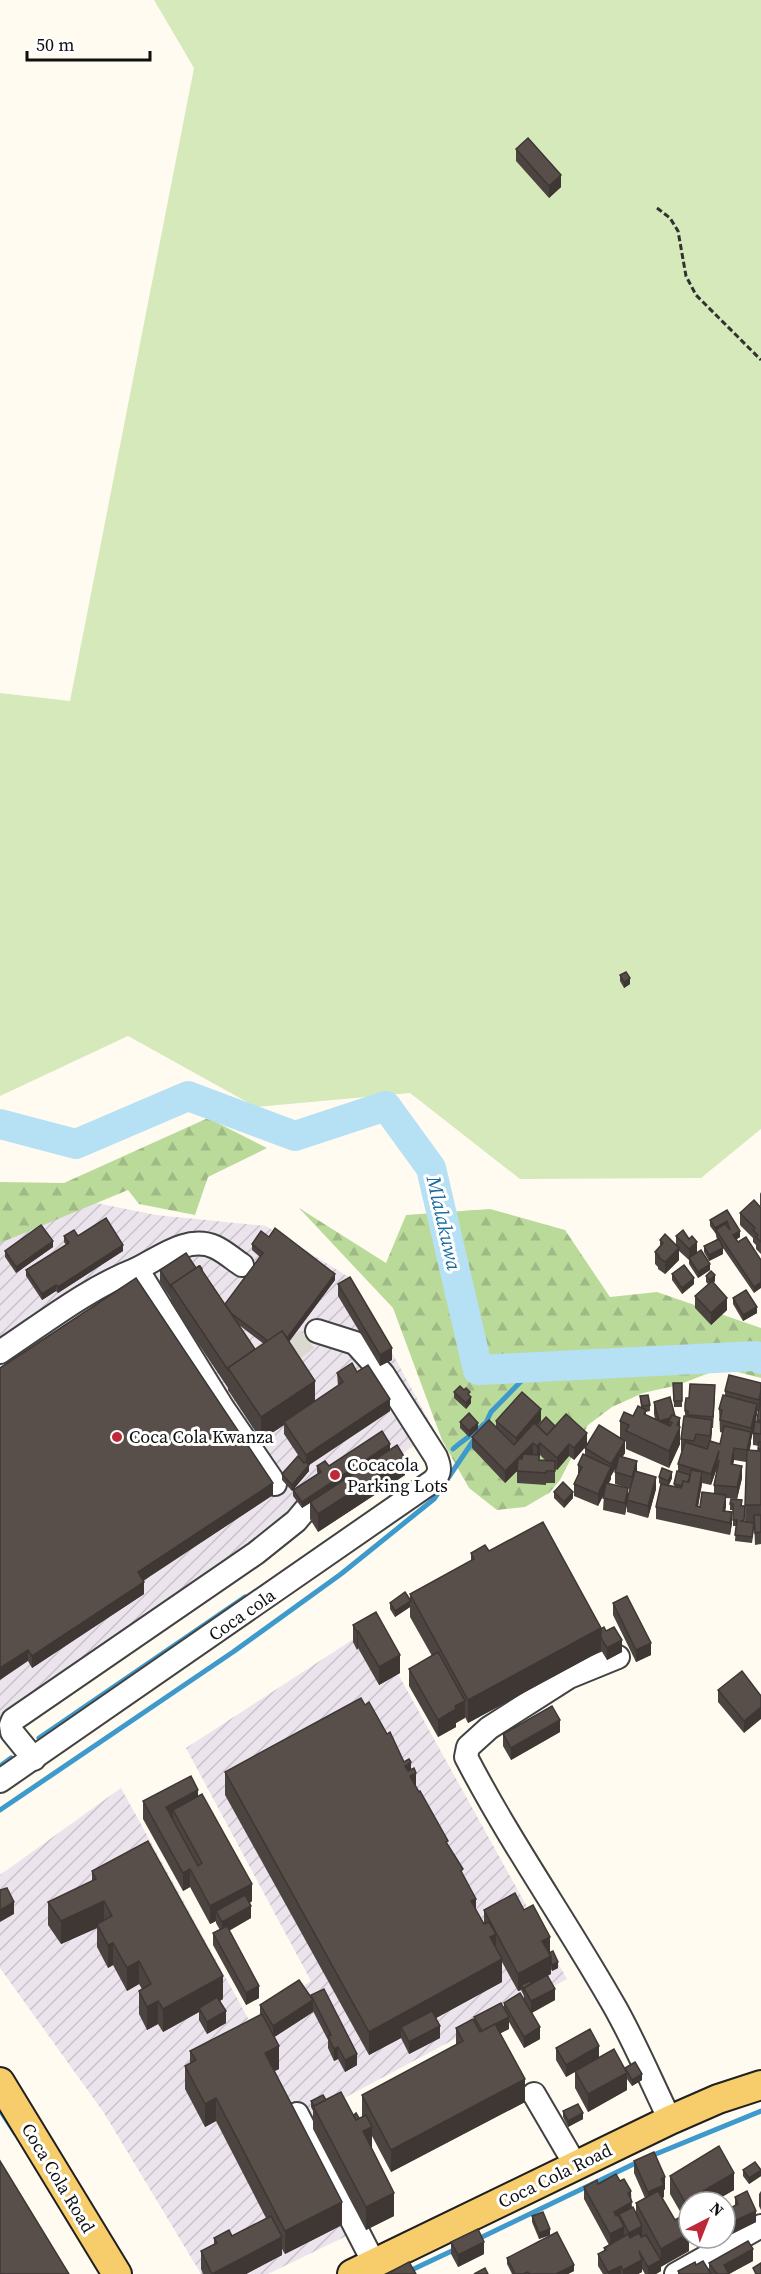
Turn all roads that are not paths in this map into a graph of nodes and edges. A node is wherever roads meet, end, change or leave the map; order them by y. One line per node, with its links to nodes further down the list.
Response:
1 (242, 1265): 2 (street)
2 (137, 1269): 4 (street); 6 (street)
3 (317, 1331): 8 (street, Coca cola)
4 (0, 1352)
5 (356, 1478): 8 (street)
6 (275, 1484)
7 (618, 1658): 14 (street)
8 (34, 1759): 9 (street, Coca cola)
9 (0, 1781)
10 (0, 2082): 18 (main road, Coca Cola Road)
11 (761, 2085): 14 (main road, Coca Cola Road)
12 (534, 2094): 15 (street)
13 (297, 2114): 17 (street)
14 (670, 2120): 15 (main road, Coca Cola Road)
15 (576, 2166): 17 (main road, Coca Cola Road)
16 (761, 2226): 19 (street)
17 (359, 2271)
18 (117, 2274)
19 (676, 2274)

